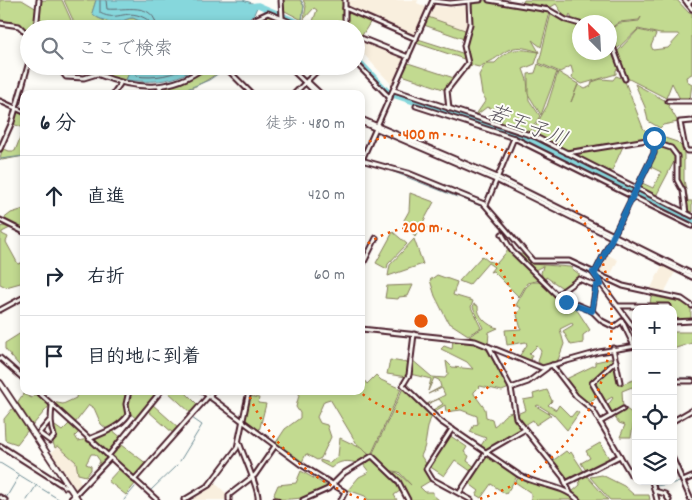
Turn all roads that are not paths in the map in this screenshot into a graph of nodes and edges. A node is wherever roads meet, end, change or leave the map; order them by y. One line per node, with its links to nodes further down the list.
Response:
1 (39, 0): 16 (street)
2 (281, 0): 15 (street)
3 (345, 0): 13 (street)
4 (433, 0): 10 (street); 23 (street)
5 (480, 0): 10 (street)
6 (489, 0): 12 (street)
7 (523, 0): 12 (street)
8 (684, 0): 11 (street)
9 (692, 0): 11 (street)
10 (469, 3): 55 (street)
11 (688, 4): 14 (street)
12 (521, 5): 20 (street)
13 (345, 8): 19 (street); 23 (street)
14 (692, 9)
15 (282, 17): 17 (street); 18 (street)
16 (37, 20)
17 (254, 20)
18 (288, 20)
19 (345, 20)
20 (572, 22)
21 (0, 23): 22 (street)
22 (20, 27)
23 (416, 39): 25 (street)
24 (365, 40): 25 (street)
25 (408, 57): 47 (street)
26 (617, 58): 36 (street)
27 (365, 72): 48 (street)
28 (25, 75): 40 (street)
29 (65, 75): 30 (street)
30 (94, 75)
31 (99, 75): 38 (street)
32 (192, 75): 39 (street)
33 (233, 75): 43 (street)
34 (298, 75): 37 (street)
35 (313, 75): 37 (street)
36 (625, 79)
37 (306, 82): 44 (street); 45 (street)
38 (120, 84): 39 (street); 41 (street)
39 (161, 86): 42 (street)
40 (20, 90)
41 (116, 90)
42 (159, 90)
43 (248, 90)
44 (298, 90)
45 (315, 90)
46 (20, 91): 53 (street)
47 (394, 91): 48 (street); 55 (street)
48 (391, 97): 58 (street)
49 (0, 101): 53 (street)
50 (668, 101): 51 (street)
51 (692, 101)
52 (416, 106): 59 (street)
53 (15, 107): 54 (street); 61 (street)
54 (20, 110)
55 (449, 110): 63 (street)
56 (692, 121): 62 (street)
57 (365, 122): 58 (street)
58 (378, 128): 64 (street); 66 (street)
59 (514, 138): 66 (street); 68 (street)
60 (654, 140): 63 (street); 67 (street); 70 (street)
61 (0, 148)
62 (692, 151)
63 (566, 153): 67 (street)
64 (365, 155)
65 (365, 162): 69 (street)
66 (497, 178): 69 (street); 76 (street)
67 (637, 187): 68 (street); 70 (street)
68 (633, 195): 73 (street); 76 (street)
69 (486, 205): 79 (street)
70 (686, 213): 71 (street)
71 (692, 216)
72 (0, 220): 74 (street)
73 (692, 226)
74 (20, 230)
75 (502, 234): 83 (street)
76 (613, 236): 79 (street); 80 (street)
77 (376, 238): 78 (street)
78 (365, 260)
79 (594, 273): 81 (street); 87 (street)
80 (692, 275)
81 (601, 284): 82 (street); 85 (street)
82 (596, 286): 83 (street); 89 (street)
83 (557, 295): 89 (street)
84 (20, 299): 88 (street)
85 (617, 306): 86 (street); 91 (street)
86 (632, 306)
87 (692, 306)
88 (0, 310)
89 (592, 311): 96 (street)
90 (692, 321): 92 (street)
91 (630, 322): 93 (street)
92 (677, 322)
93 (632, 325)
94 (365, 329): 95 (street)
95 (414, 334): 98 (street); 123 (street)
96 (632, 340)
97 (632, 346): 99 (street)
98 (489, 347): 102 (street); 108 (street)
99 (613, 348): 101 (street); 102 (street)
100 (0, 358): 103 (street)
101 (616, 361): 106 (street); 118 (street)
102 (550, 366): 108 (street); 122 (street)
103 (20, 376)
104 (677, 381): 105 (street)
105 (692, 381)
106 (620, 382)
107 (0, 383): 127 (main road)
108 (511, 388): 124 (street)
109 (41, 395): 115 (street)
110 (128, 395): 126 (street)
111 (158, 395): 133 (street)
112 (207, 395): 114 (street)
113 (248, 395): 121 (street)
114 (209, 397): 121 (street); 138 (street)
115 (52, 405): 119 (street); 126 (street)
116 (623, 409): 118 (street)
117 (692, 410): 120 (street)
118 (611, 416): 122 (street)
119 (51, 419): 125 (street); 125 (street)
120 (677, 419)
121 (242, 421): 128 (street); 130 (street)
122 (600, 422): 132 (street)
123 (452, 429): 131 (street); 145 (street)
124 (524, 430): 131 (street); 140 (street)
125 (45, 437): 127 (street)
126 (89, 439): 133 (street)
127 (39, 441): 143 (main road)
128 (239, 442): 136 (street); 153 (street)
129 (1, 446): 143 (street)
130 (275, 446): 136 (street); 141 (street)
131 (486, 452): 145 (street); 146 (street)
132 (620, 456): 135 (street); 140 (street)
133 (109, 457): 138 (street); 147 (street)
134 (677, 469): 139 (street)
135 (632, 475)
136 (252, 477): 154 (street); 155 (street)
137 (692, 477): 139 (street)
138 (134, 480): 152 (street)
139 (682, 481): 163 (street)
140 (566, 483): 146 (street)
141 (335, 484): 156 (street); 157 (street); 158 (street)
142 (653, 485): 144 (street)
143 (69, 487): 147 (main road)
144 (655, 491): 161 (street); 162 (street)
145 (460, 492): 159 (street)
146 (570, 493): 160 (street)
147 (74, 495): 150 (street); 151 (main road)
148 (0, 497): 149 (street)
149 (5, 500)
150 (70, 500)
151 (78, 500)
152 (157, 500)
153 (184, 500)
154 (229, 500)
155 (258, 500)
156 (303, 500)
157 (341, 500)
158 (408, 500)
159 (471, 500)
160 (578, 500)
161 (657, 500)
162 (669, 500)
163 (690, 500)

